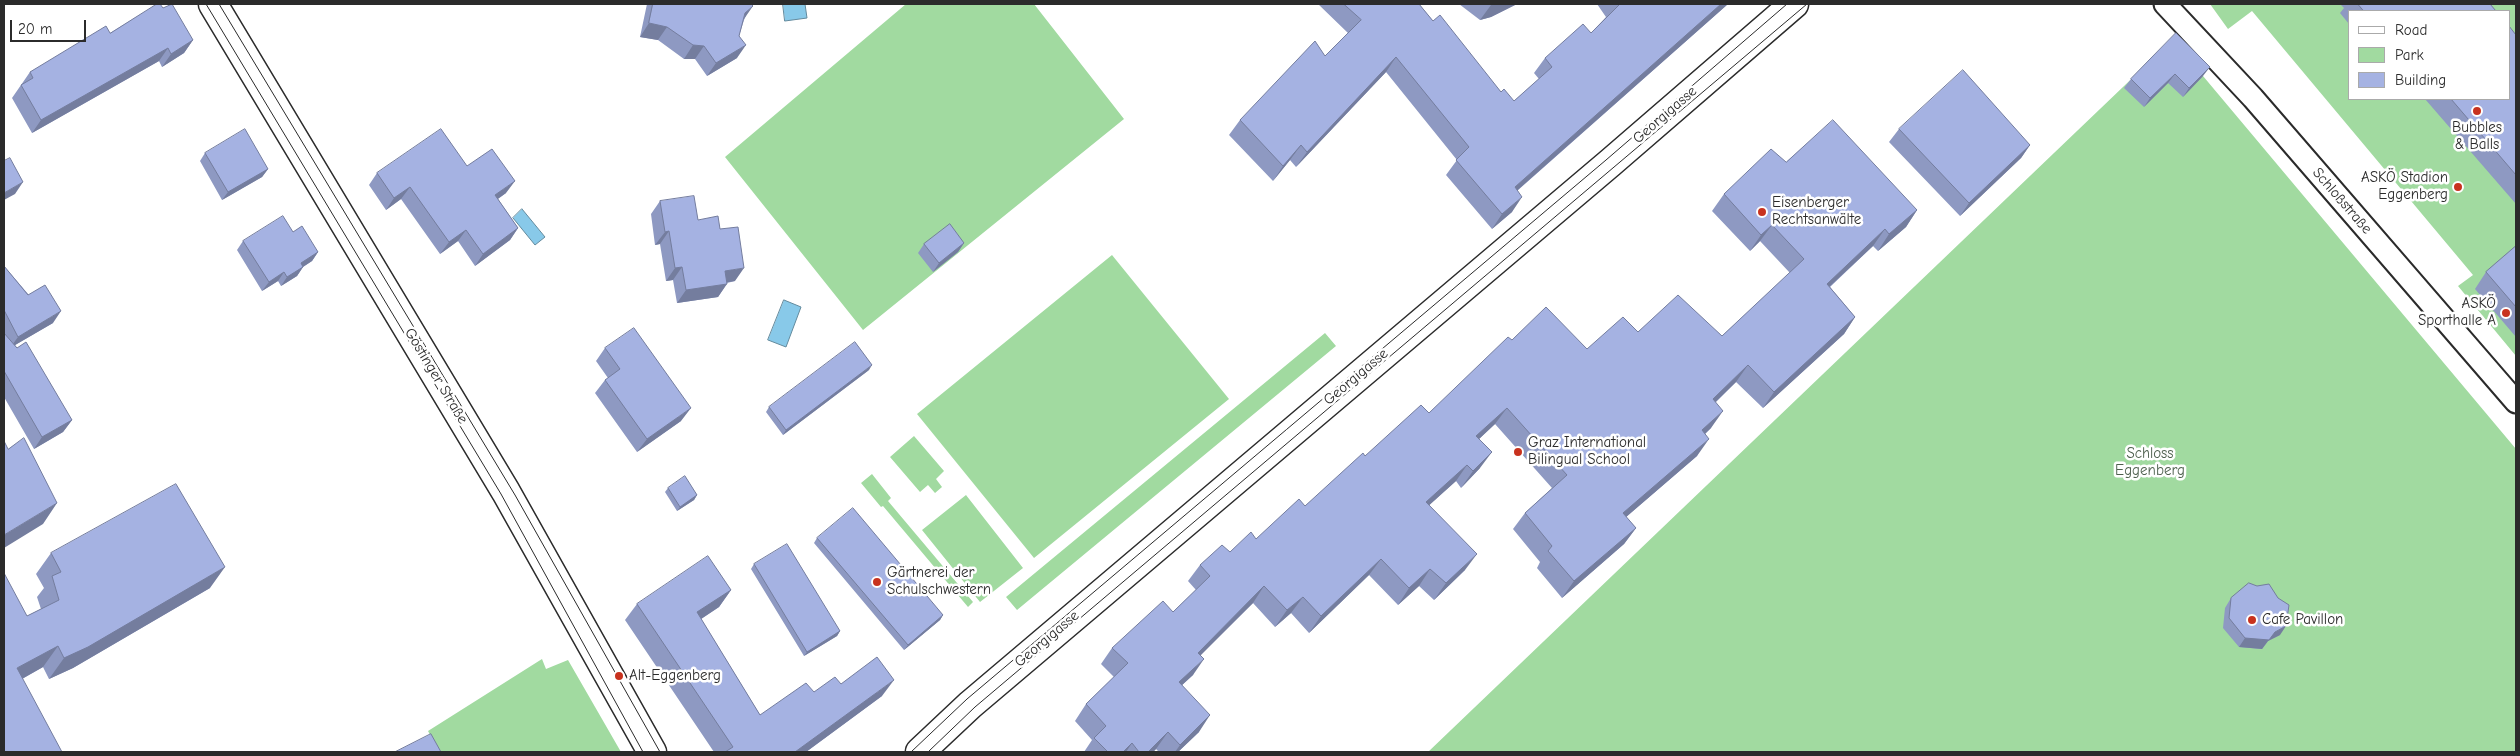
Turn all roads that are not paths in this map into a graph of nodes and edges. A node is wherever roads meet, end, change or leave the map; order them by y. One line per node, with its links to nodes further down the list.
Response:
1 (213, 4): 5 (main road, Göstinger Straße)
2 (1794, 4): 6 (main road, Georgigasse)
3 (2165, 4): 4 (street, Schloßstraße)
4 (2516, 402)
5 (652, 752)
6 (920, 752)

